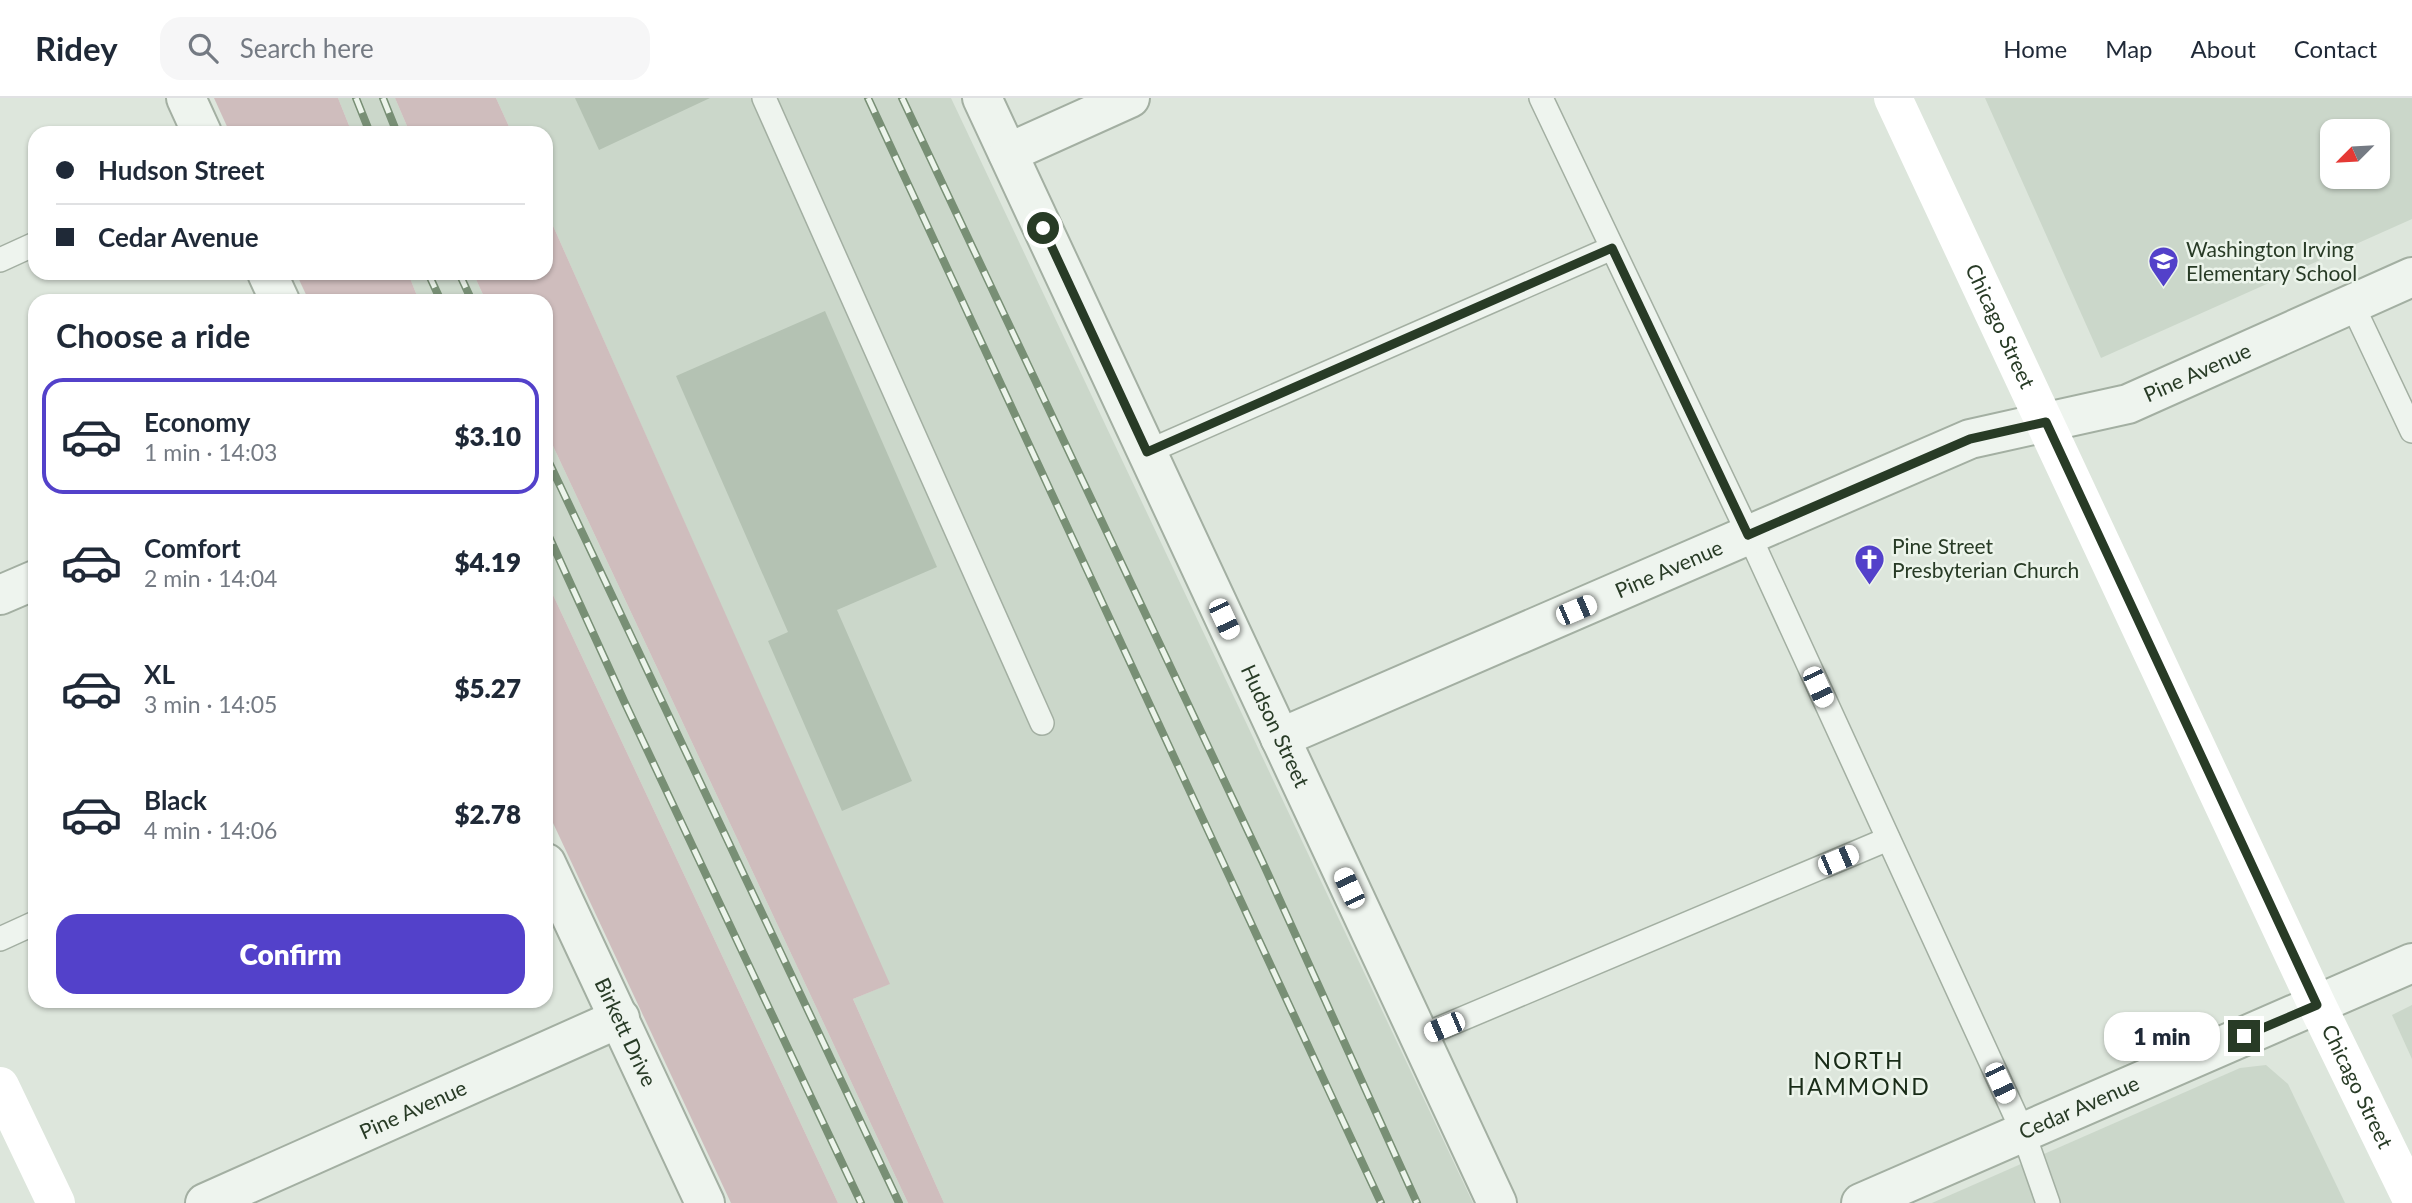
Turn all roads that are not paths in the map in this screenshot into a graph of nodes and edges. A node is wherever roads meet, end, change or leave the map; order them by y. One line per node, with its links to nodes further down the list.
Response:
1 (186, 98): 7 (street)
2 (764, 98): 20 (lane)
3 (982, 98): 8 (street, Hudson Street)
4 (1130, 98): 8 (street)
5 (1541, 98): 10 (lane)
6 (1893, 98): 14 (main road, Chicago Street)
7 (199, 126)
8 (1008, 153): 16 (street, Hudson Street)
9 (28, 247): 11 (lane)
10 (1612, 248): 16 (lane); 17 (lane)
11 (0, 260)
12 (2412, 277): 13 (street, Pine Avenue)
13 (2352, 304): 14 (street, Pine Avenue); 15 (lane)
14 (2046, 422): 17 (street, Pine Avenue); 27 (main road, Chicago Street)
15 (2412, 431)
16 (1147, 452): 21 (street, Hudson Street)
17 (1748, 535): 21 (street, Pine Avenue); 22 (lane)
18 (28, 583): 19 (street)
19 (0, 596)
20 (1042, 723)
21 (1280, 738): 29 (street, Hudson Street)
22 (1888, 839): 29 (lane); 31 (lane)
23 (553, 878): 28 (street, Birkett Drive)
24 (28, 926): 25 (lane)
25 (0, 939)
26 (2412, 963): 27 (street, Cedar Avenue)
27 (2317, 1005): 31 (street, Cedar Avenue); 32 (main road, Chicago Street)
28 (620, 1018): 34 (street, Pine Avenue); 35 (street, Birkett Drive)
29 (1419, 1037): 36 (street, Hudson Street)
30 (0, 1086): 33 (main road)
31 (2023, 1132): 37 (street, Cedar Avenue); 38 (lane)
32 (2410, 1191)
33 (55, 1203)
34 (205, 1203)
35 (705, 1203)
36 (1497, 1203)
37 (1861, 1203)
38 (2048, 1203)

